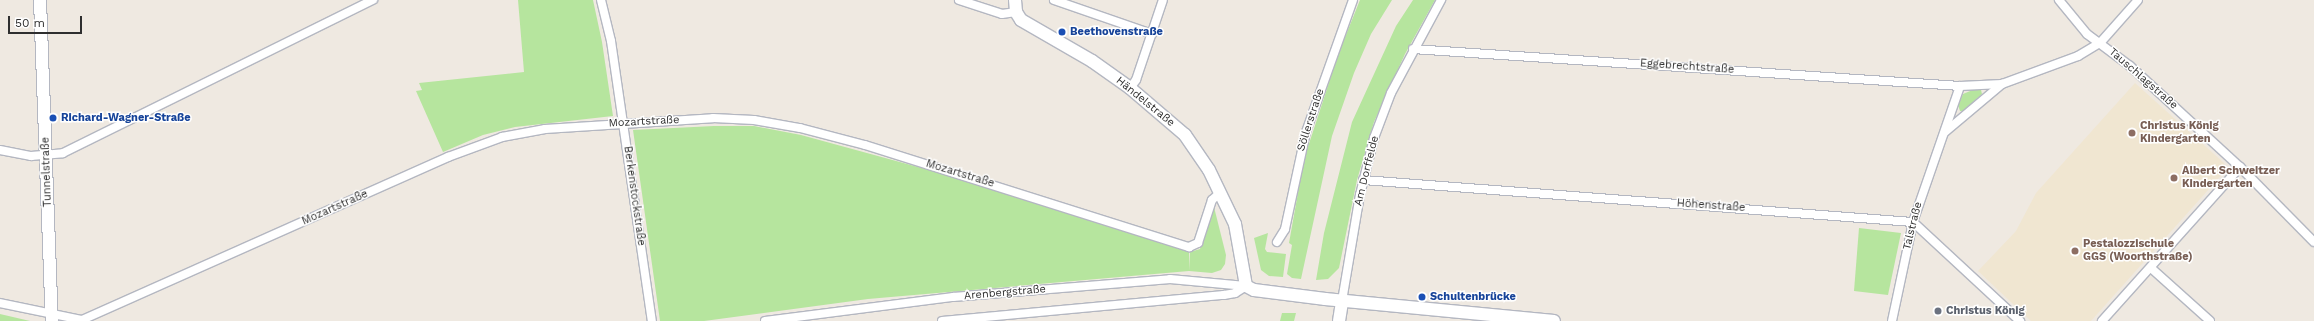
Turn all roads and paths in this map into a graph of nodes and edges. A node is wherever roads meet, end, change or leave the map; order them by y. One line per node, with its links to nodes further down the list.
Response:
1 (40, 0): 22 (street, Tunnelstraße)
2 (373, 0): 22 (street)
3 (601, 0): 19 (street, Berkenstockstraße)
4 (959, 0): 12 (street)
5 (1016, 0): 12 (street)
6 (1054, 0): 13 (street)
7 (1163, 0): 13 (street)
8 (1353, 0): 27 (street, Söllerstraße)
9 (1441, 0): 15 (street)
10 (2059, 0): 14 (street, Tauschlagstraße)
11 (2138, 0): 14 (street)
12 (1016, 12): 18 (street, Händelstraße)
13 (1152, 34): 18 (street)
14 (2100, 43): 16 (street); 23 (street, Tauschlagstraße)
15 (1413, 49): 17 (street, Eggebrechtstraße); 24 (street, Am Dorffelde)
16 (2002, 84): 17 (street); 20 (street)
17 (1960, 86): 20 (street, Talstraße)
18 (1130, 88): 25 (street, Händelstraße)
19 (623, 122): 25 (street, Mozartstraße); 33 (street, Mozartstraße); 34 (street, Berkenstockstraße)
20 (1943, 134): 26 (street, Talstraße)
21 (0, 150): 22 (street)
22 (46, 156): 33 (street, Tunnelstraße)
23 (2240, 167): 28 (street, Tauschlagstraße); 29 (street)
24 (1363, 180): 26 (street, Höhenstraße); 31 (street, Am Dorffelde)
25 (1221, 192): 30 (street, Händelstraße)
26 (1913, 222): 39 (street, Talstraße); 40 (street)
27 (1277, 242)
28 (2314, 242)
29 (2151, 268): 41 (street); 42 (street)
30 (1246, 286): 31 (street, Arenbergstraße); 35 (street, Arenbergstraße); 36 (street, Arenbergstraße)
31 (1342, 301): 37 (street); 38 (street, Arenbergstraße)
32 (0, 303): 33 (street, Mozartstraße)
33 (52, 318)
34 (652, 321)
35 (765, 321)
36 (942, 321)
37 (1339, 321)
38 (1554, 321)
39 (1892, 321)
40 (2020, 321)
41 (2102, 321)
42 (2210, 321)

